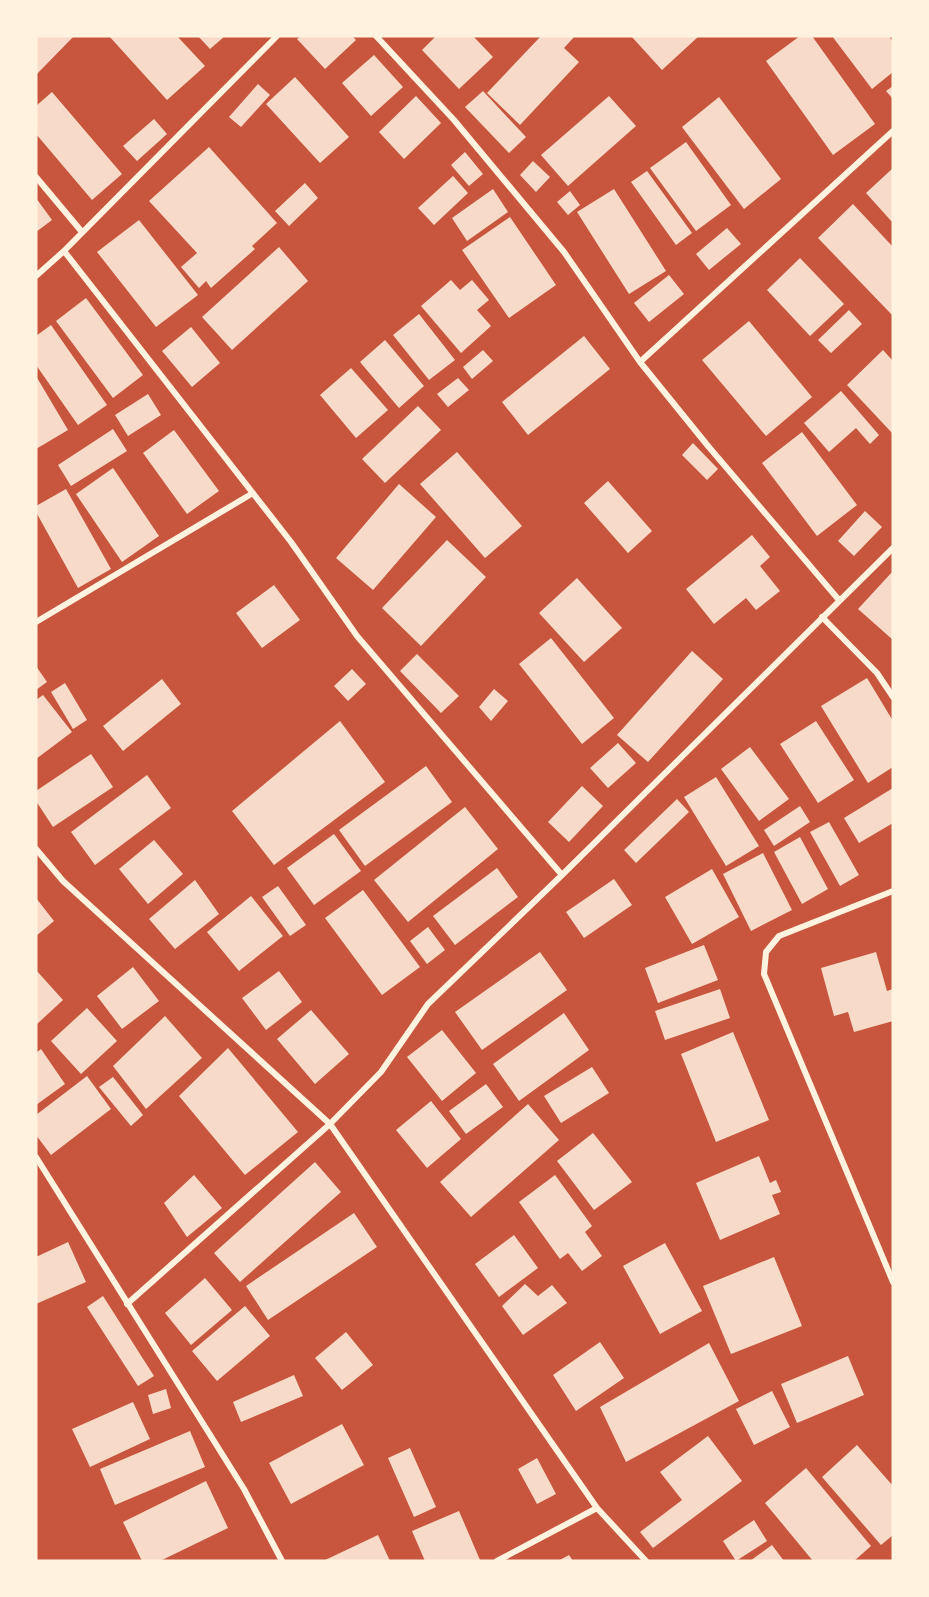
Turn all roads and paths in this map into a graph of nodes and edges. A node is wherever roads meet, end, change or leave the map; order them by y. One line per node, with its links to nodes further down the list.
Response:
1 (277, 36): 5 (street)
2 (376, 36): 8 (street)
3 (893, 131): 8 (street)
4 (36, 177): 5 (street)
5 (82, 232): 6 (street)
6 (64, 251): 7 (street); 9 (street)
7 (36, 276)
8 (640, 362): 11 (street)
9 (253, 493): 13 (street); 16 (street)
10 (893, 548): 11 (street)
11 (839, 600): 12 (street)
12 (822, 617): 14 (street); 16 (street)
13 (36, 622)
14 (893, 697)
15 (36, 849): 18 (street)
16 (562, 875): 18 (street)
17 (893, 891): 20 (street)
18 (330, 1124): 21 (street); 22 (street)
19 (36, 1157): 21 (street)
20 (893, 1282)
21 (127, 1304): 23 (street)
22 (597, 1508): 24 (street); 25 (street)
23 (282, 1561)
24 (497, 1561)
25 (646, 1561)

